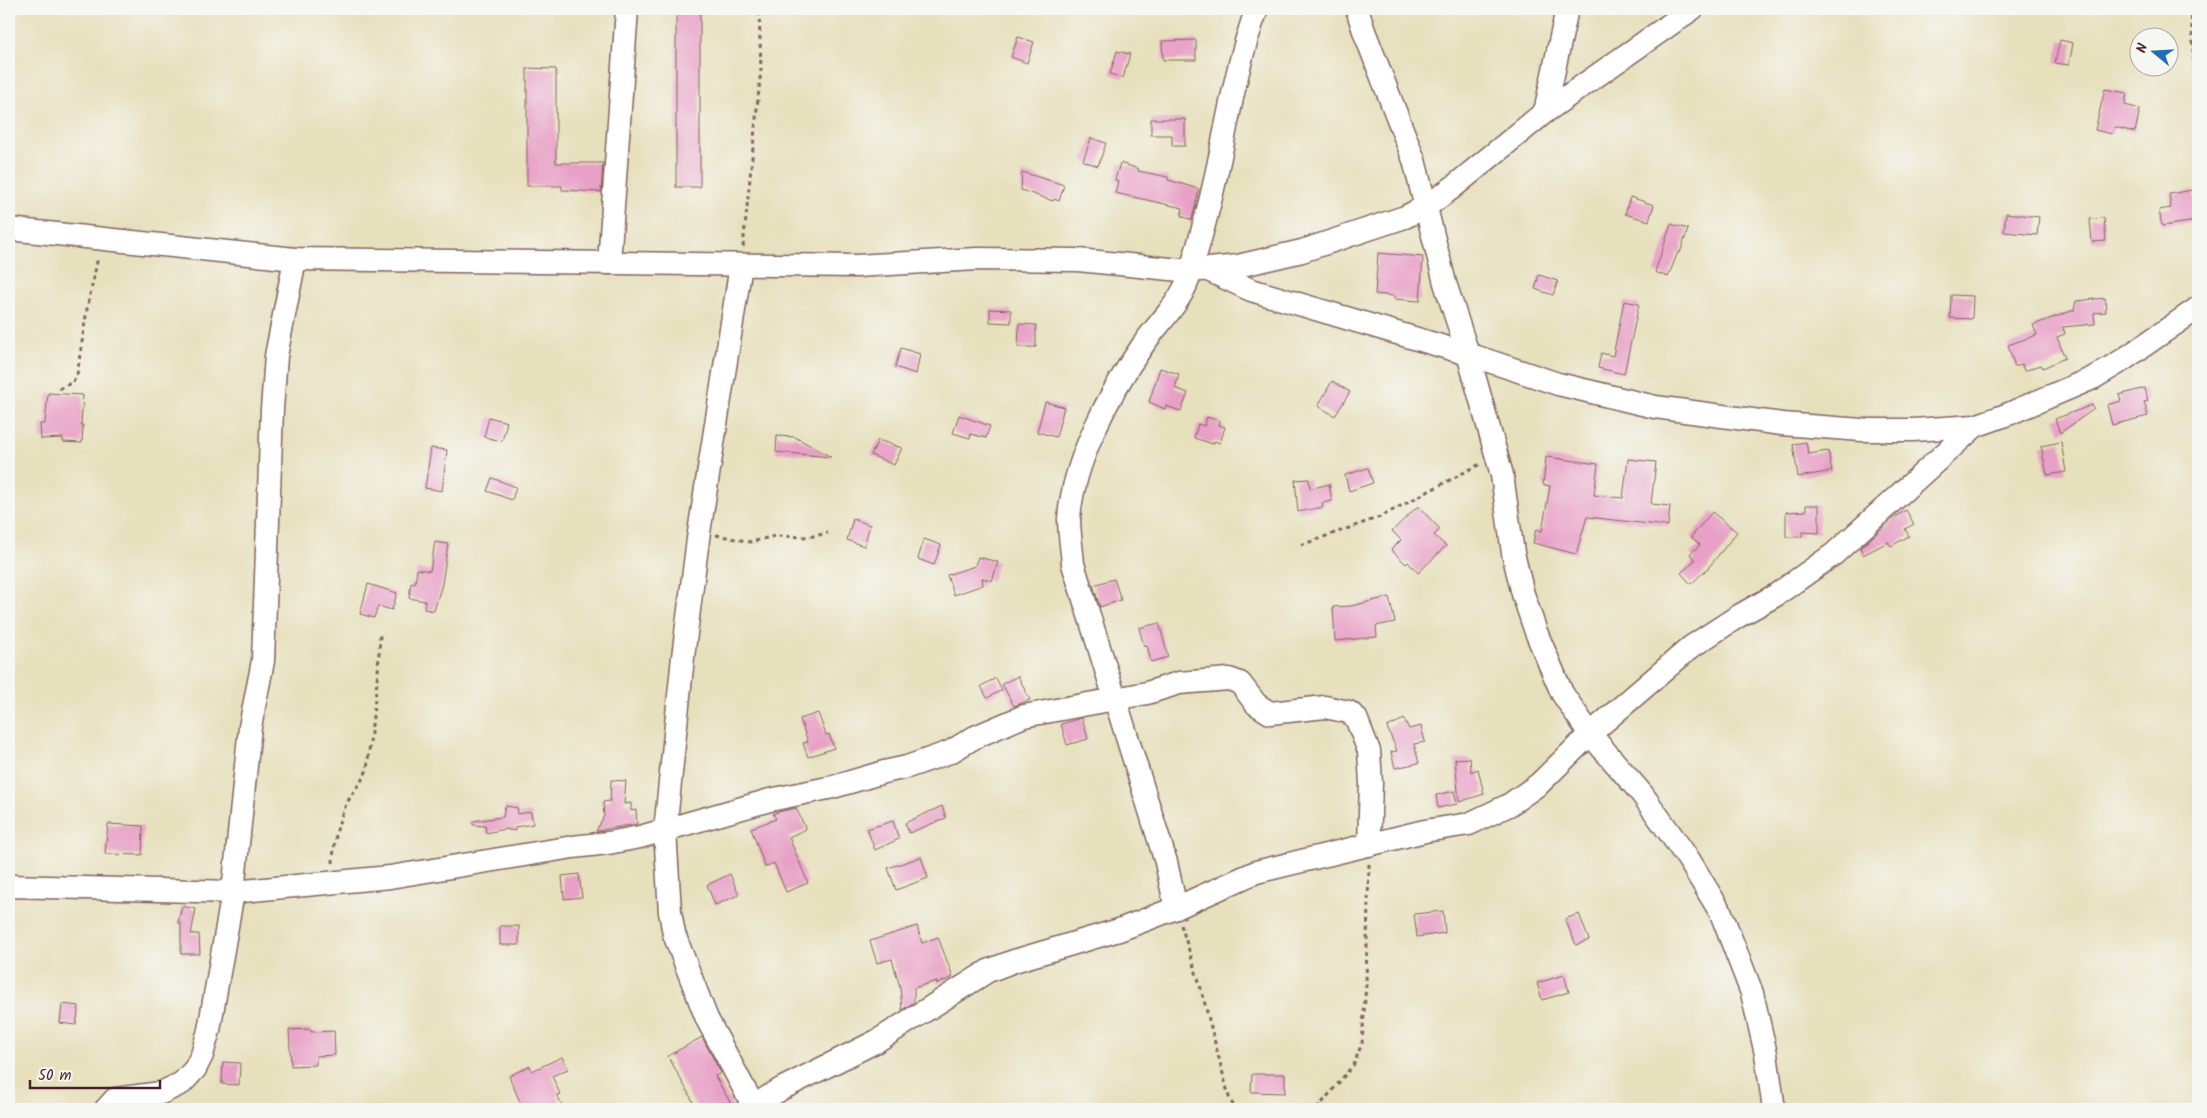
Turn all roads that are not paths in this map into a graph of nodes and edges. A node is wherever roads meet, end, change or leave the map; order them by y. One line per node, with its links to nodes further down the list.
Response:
1 (627, 9): 10 (street)
2 (1257, 9): 12 (street)
3 (1357, 9): 7 (street)
4 (1567, 9): 6 (street)
5 (1692, 9): 6 (street)
6 (1545, 112): 7 (street)
7 (1426, 206): 12 (street); 14 (street)
8 (9, 229): 9 (street)
9 (295, 259): 10 (street); 21 (street)
10 (609, 263): 11 (street)
11 (741, 264): 12 (street); 18 (street)
12 (1198, 270): 14 (street); 16 (street)
13 (2198, 308): 15 (street)
14 (1468, 354): 15 (street); 17 (street)
15 (1975, 426): 17 (street)
16 (1116, 698): 18 (street); 19 (street); 22 (street)
17 (1590, 734): 19 (street); 25 (street)
18 (665, 831): 21 (street); 23 (street)
19 (1370, 845): 22 (street)
20 (9, 886): 21 (street)
21 (233, 892): 24 (street)
22 (1176, 908): 23 (street)
23 (752, 1108)
24 (106, 1109)
25 (1774, 1109)

